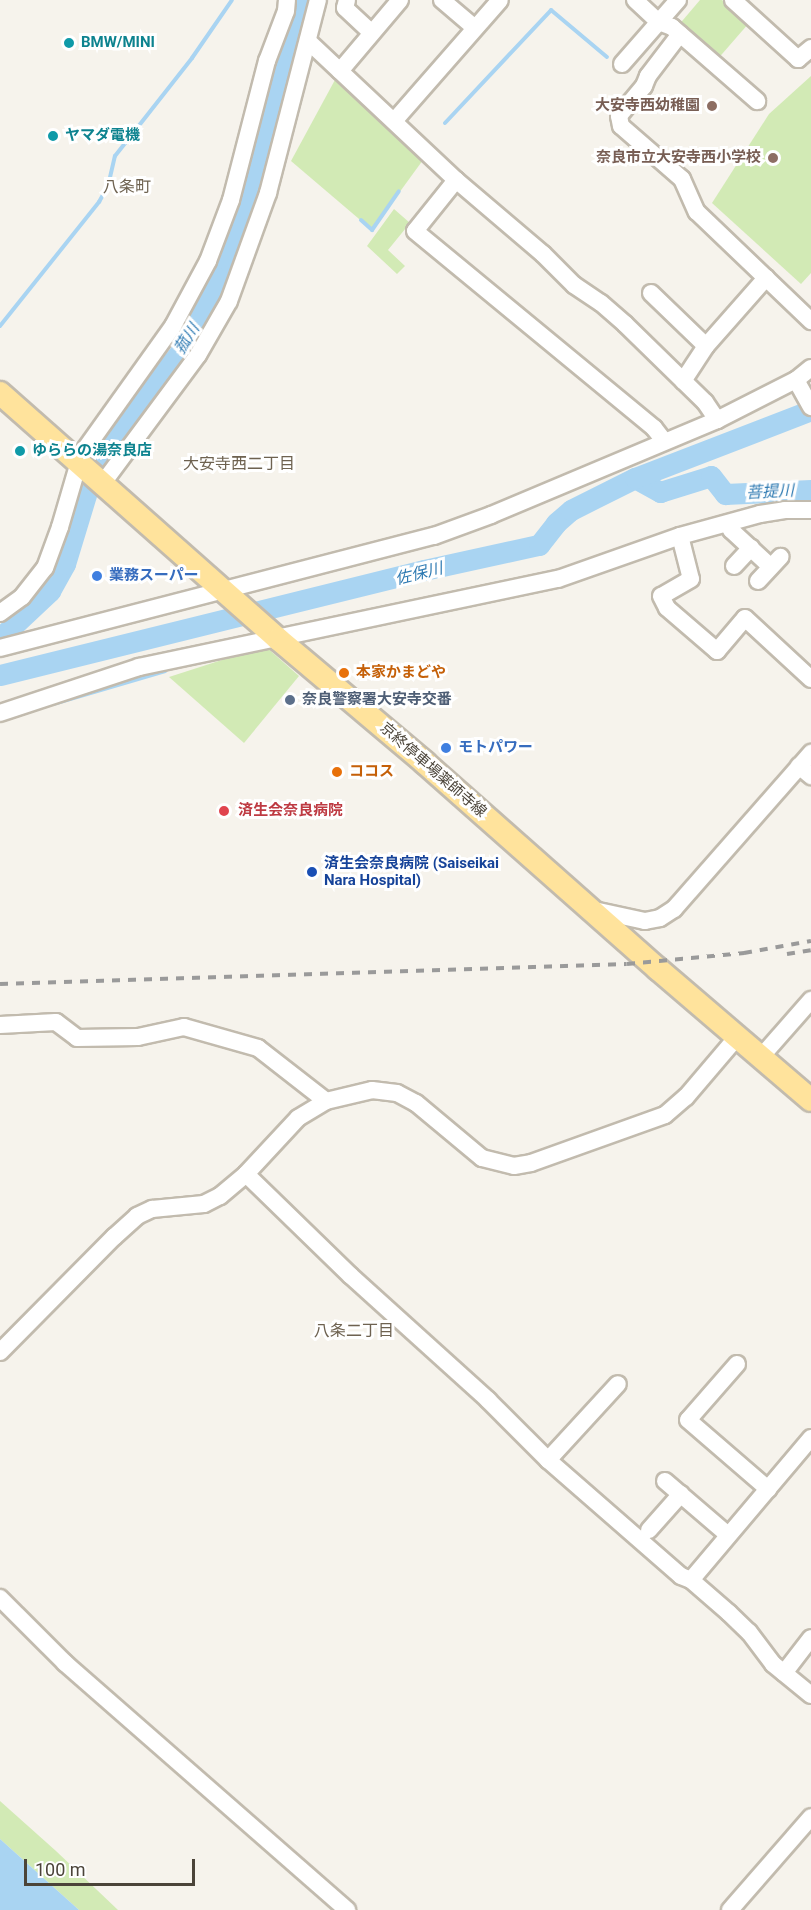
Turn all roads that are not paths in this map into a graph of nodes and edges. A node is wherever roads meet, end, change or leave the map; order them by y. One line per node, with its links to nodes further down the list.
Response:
1 (286, 0): 32 (street)
2 (318, 0): 14 (street)
3 (347, 0): 12 (street)
4 (400, 0): 12 (street)
5 (442, 0): 11 (street)
6 (500, 0): 11 (street)
7 (635, 0): 10 (street)
8 (678, 0): 10 (street)
9 (733, 0): 15 (street)
10 (659, 22): 13 (street); 16 (street)
11 (475, 28): 19 (street)
12 (371, 32): 17 (street)
13 (680, 34): 18 (street); 21 (street)
14 (308, 41): 17 (street); 32 (street)
15 (811, 48)
16 (622, 64)
17 (340, 71): 19 (street)
18 (757, 101)
19 (395, 120): 20 (street)
20 (456, 180): 26 (street); 31 (street)
21 (766, 278): 23 (street); 24 (street)
22 (651, 293): 24 (street)
23 (811, 321)
24 (706, 346): 26 (street)
25 (811, 368): 27 (street)
26 (683, 381): 30 (street)
27 (800, 386): 29 (street); 30 (street)
28 (0, 393): 32 (main road, 京終停車場薬師寺線)
29 (811, 407)
30 (717, 420): 31 (street)
31 (664, 441): 39 (street)
32 (92, 473): 39 (main road, 京終停車場薬師寺線); 40 (street)
33 (811, 510): 34 (street)
34 (730, 522): 35 (street); 36 (street)
35 (680, 536): 41 (street); 43 (street)
36 (751, 548): 37 (street); 38 (street)
37 (734, 566)
38 (758, 581)
39 (229, 593): 41 (main road, 京終停車場薬師寺線); 42 (street)
40 (0, 613)
41 (275, 636): 44 (street); 47 (main road, 京終停車場薬師寺線)
42 (0, 648)
43 (811, 679)
44 (0, 713)
45 (811, 753): 46 (street)
46 (805, 771): 47 (street)
47 (594, 910): 50 (main road, 京終停車場薬師寺線)
48 (811, 1000): 51 (street)
49 (0, 1025): 53 (street)
50 (737, 1037): 51 (main road, 京終停車場薬師寺線); 53 (street)
51 (761, 1058): 52 (main road, 京終停車場薬師寺線)
52 (811, 1100)
53 (326, 1101): 54 (street)
54 (246, 1174): 55 (street); 59 (street)
55 (0, 1352)
56 (737, 1364): 61 (street)
57 (618, 1384): 59 (street)
58 (811, 1438): 61 (street)
59 (548, 1460): 65 (street)
60 (665, 1480): 62 (street)
61 (768, 1489): 64 (street)
62 (681, 1494): 63 (street); 64 (street)
63 (649, 1530)
64 (728, 1535): 65 (street)
65 (692, 1580): 68 (street)
66 (0, 1598): 71 (street)
67 (811, 1638): 68 (street)
68 (784, 1673): 69 (street)
69 (811, 1695)
70 (811, 1817): 72 (street)
71 (347, 1910)
72 (730, 1910)

